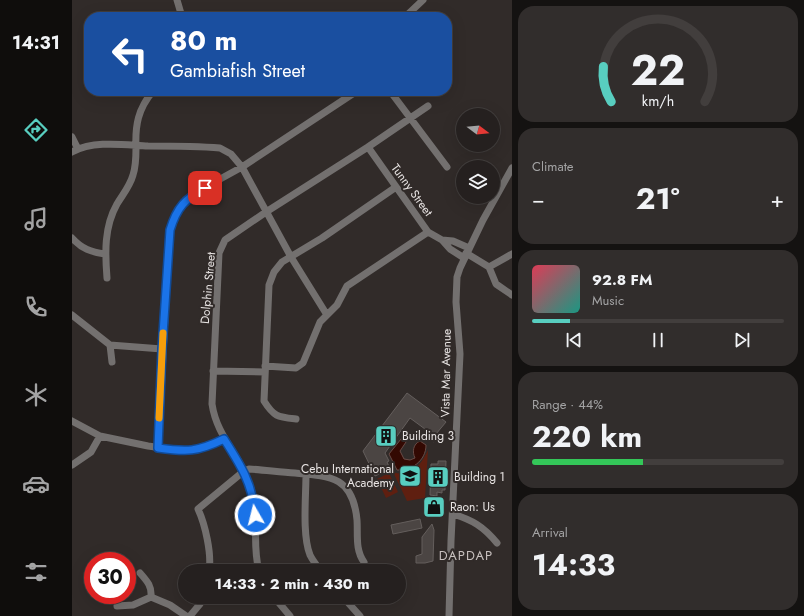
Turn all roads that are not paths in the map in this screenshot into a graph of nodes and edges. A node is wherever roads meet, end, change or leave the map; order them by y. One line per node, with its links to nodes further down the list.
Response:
1 (177, 0): 3 (street)
2 (423, 0): 4 (street)
3 (181, 12)
4 (410, 12)
5 (150, 96): 11 (street)
6 (349, 96): 14 (street)
7 (394, 96): 9 (street)
8 (428, 106): 9 (street, Dolphin Street)
9 (411, 117): 12 (street, Dolphin Street); 15 (street)
10 (72, 137): 13 (street)
11 (136, 145): 13 (street); 14 (street); 23 (street)
12 (368, 147): 17 (street, Tunny Street); 18 (street, Dolphin Street)
13 (75, 150)
14 (242, 167): 18 (street); 32 (street)
15 (447, 167)
16 (512, 168): 22 (street, Vista Mar Avenue)
17 (396, 187): 19 (street, Tunny Street); 25 (street)
18 (266, 212): 25 (street); 35 (street, Dolphin Street)
19 (428, 232): 21 (street, Tunny Street); 30 (street)
20 (72, 238): 23 (street)
21 (442, 240): 22 (street, Tunny Street); 22 (street, Tunny Street)
22 (466, 253): 26 (street); 44 (street, Vista Mar Avenue)
23 (105, 254): 27 (street)
24 (512, 254): 26 (street)
25 (291, 257): 30 (street); 34 (street)
26 (489, 267): 28 (street)
27 (107, 278)
28 (512, 295)
29 (72, 315): 31 (street)
30 (327, 315): 34 (street)
31 (110, 345): 32 (street); 33 (street)
32 (162, 349): 40 (street)
33 (112, 362)
34 (265, 369): 35 (street); 36 (street)
35 (213, 371): 39 (street, Dolphin Street)
36 (296, 419)
37 (72, 421): 38 (street)
38 (100, 436): 40 (street); 41 (street)
39 (224, 439): 40 (street); 42 (street, Dolphin Street)
40 (158, 448)
41 (72, 465)
42 (244, 471): 43 (street); 47 (street); 48 (street, Dolphin Street)
43 (306, 474): 46 (street); 49 (street)
44 (452, 514): 45 (street); 60 (street, Vista Mar Avenue)
45 (496, 543)
46 (364, 562)
47 (209, 564)
48 (257, 564)
49 (316, 564)
50 (140, 573): 51 (street)
51 (151, 596): 55 (street); 56 (street)
52 (200, 604): 57 (street)
53 (280, 604): 58 (street)
54 (349, 604): 59 (street)
55 (117, 606)
56 (186, 616)
57 (190, 616)
58 (290, 616)
59 (360, 616)
60 (449, 616)

